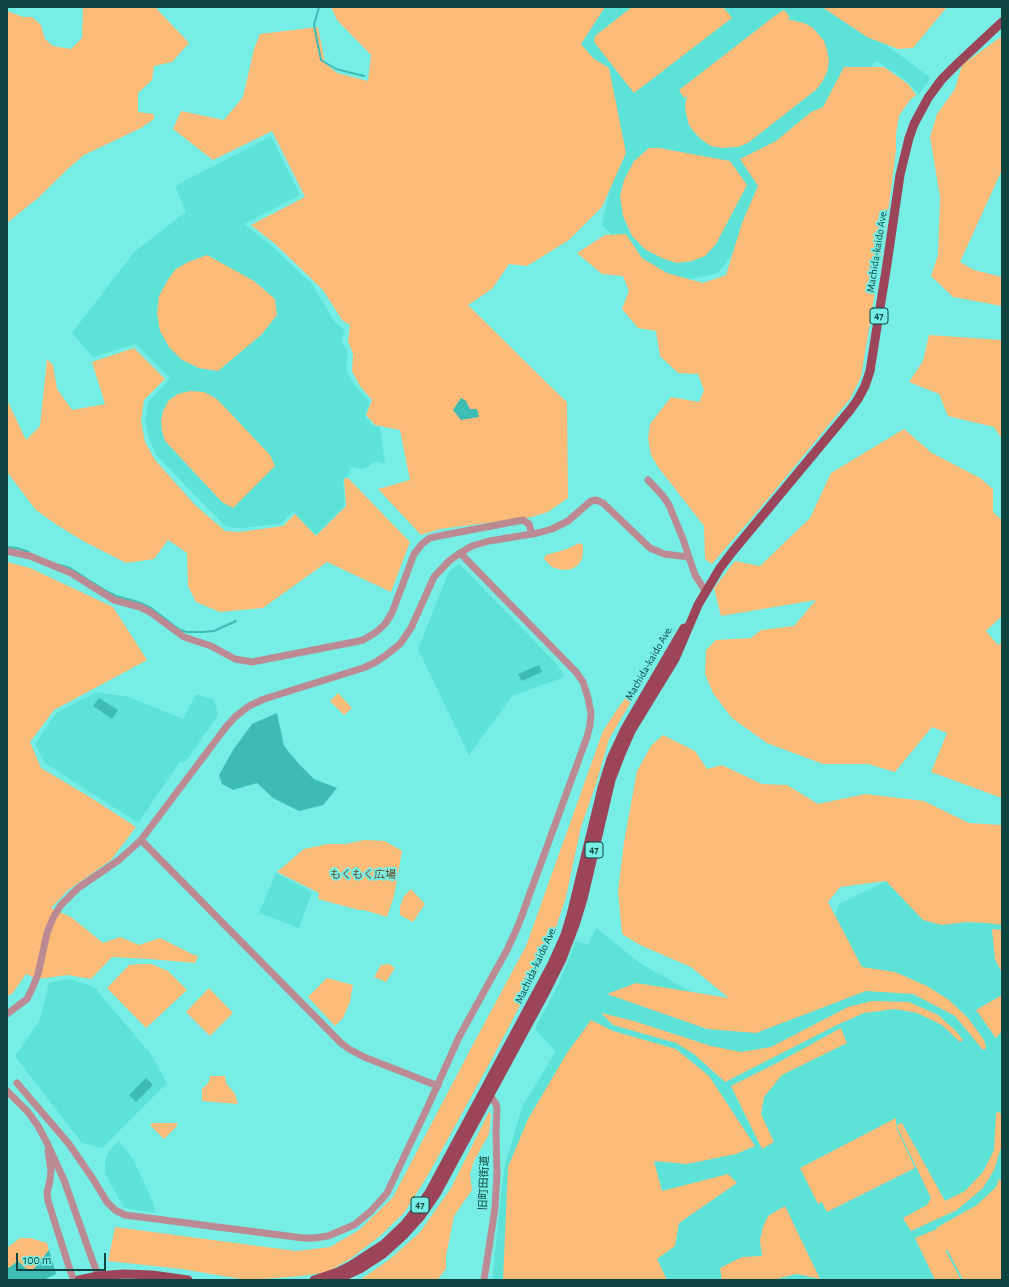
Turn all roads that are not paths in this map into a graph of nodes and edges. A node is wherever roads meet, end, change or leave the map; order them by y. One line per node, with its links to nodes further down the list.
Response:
1 (1002, 22): 7 (main road, Machida-kaido Ave. / 47)
2 (648, 480): 6 (street)
3 (532, 534): 4 (street); 5 (street); 6 (street)
4 (7, 551)
5 (460, 553): 8 (street); 11 (street)
6 (688, 557): 7 (street)
7 (706, 592): 13 (main road, Machida-kaido Ave. / 47)
8 (141, 840): 9 (street); 11 (street)
9 (7, 1014)
10 (16, 1083): 11 (street)
11 (438, 1086)
12 (7, 1091): 14 (street)
13 (488, 1092): 19 (main road, Machida-kaido Ave. / 47); 20 (main road, Machida-kaido Ave. / 47); 21 (street, 旧町田街道)
14 (47, 1143): 15 (street); 16 (street)
15 (99, 1278): 17 (main road); 18 (main road)
16 (74, 1280)
17 (79, 1280)
18 (188, 1280)
19 (314, 1280)
20 (336, 1280)
21 (484, 1280)

